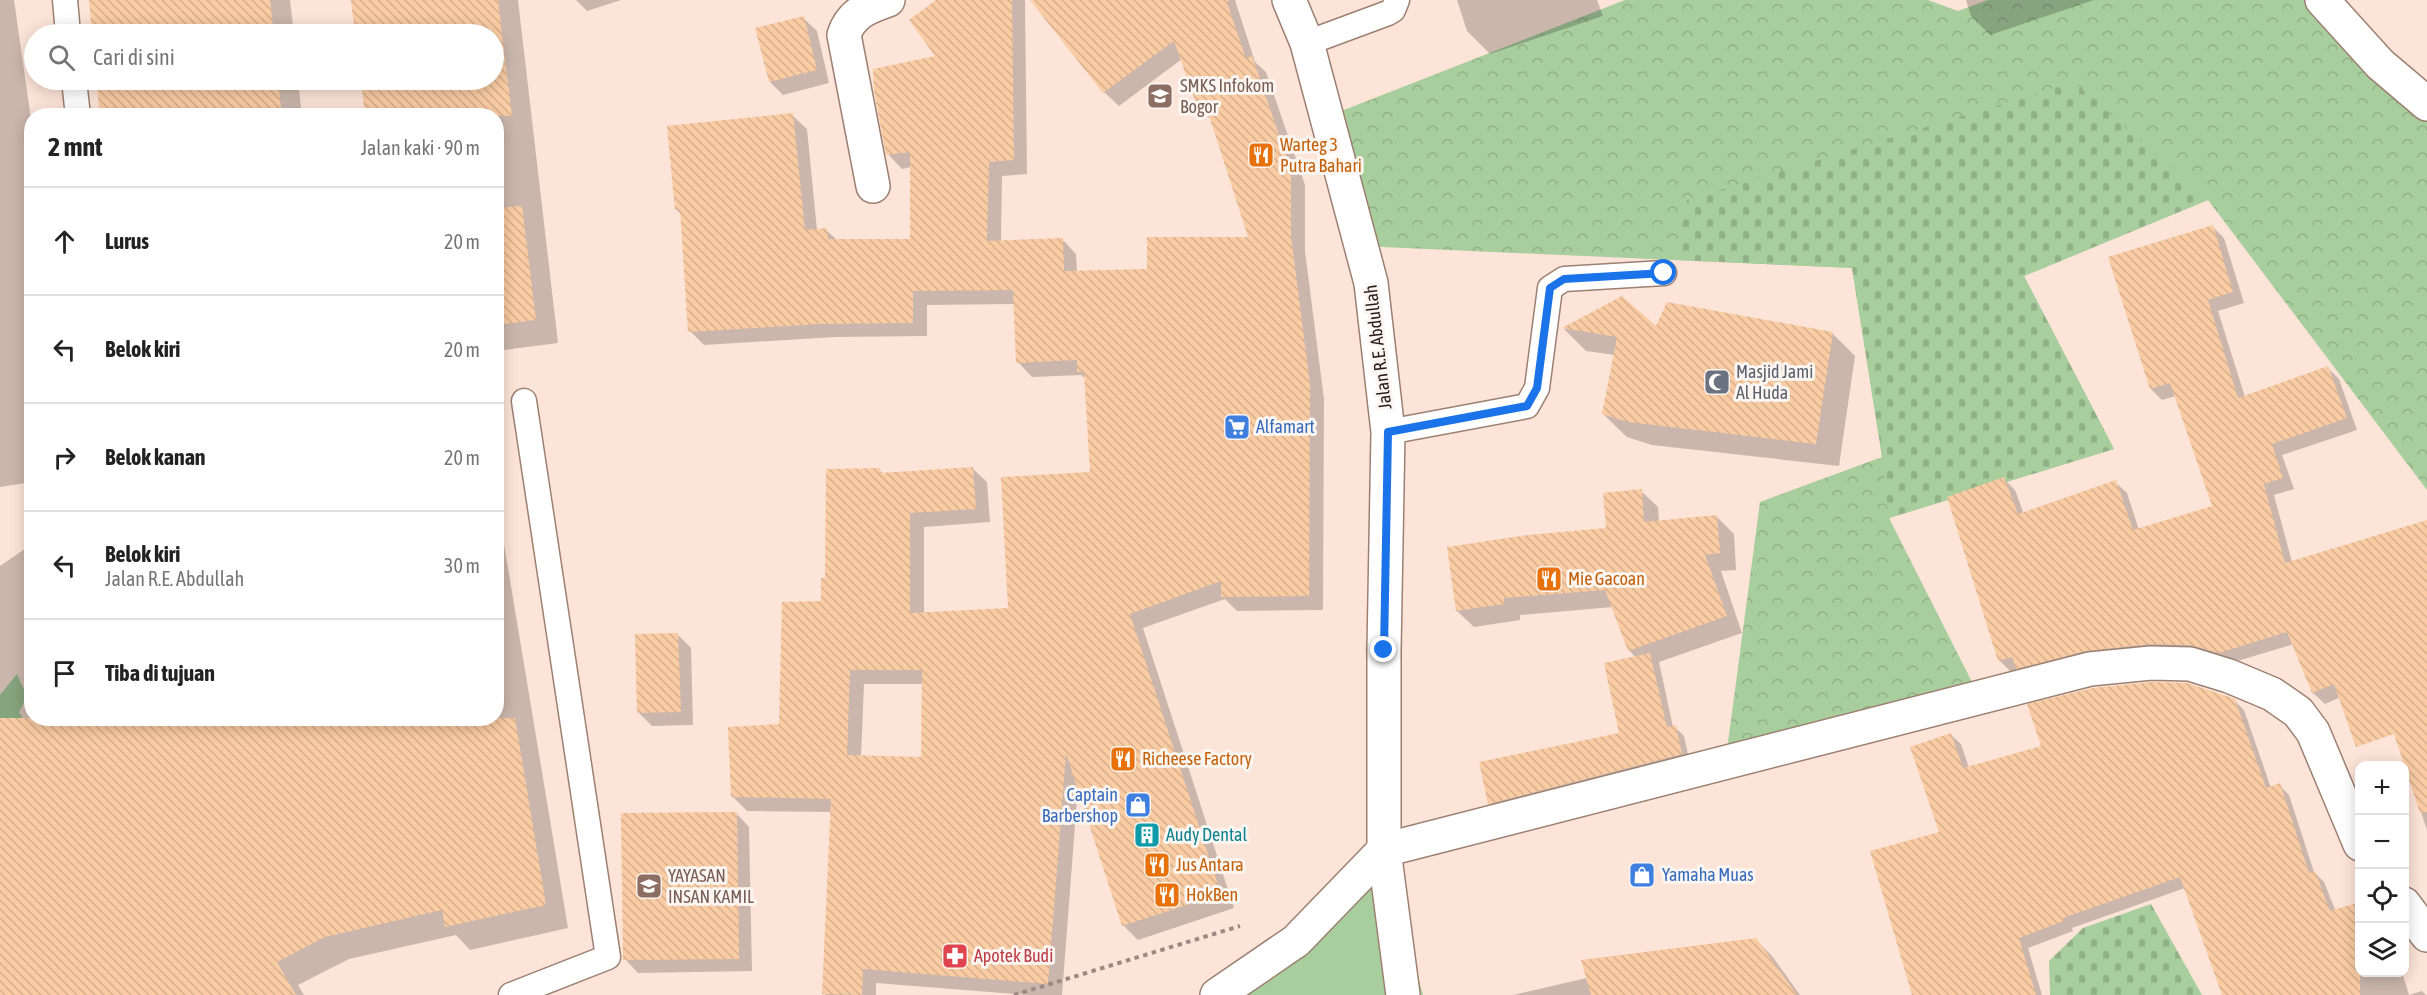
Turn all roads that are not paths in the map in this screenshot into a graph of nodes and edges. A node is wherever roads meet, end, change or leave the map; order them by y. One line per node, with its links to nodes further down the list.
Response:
1 (65, 0): 6 (lane)
2 (888, 0): 11 (street)
3 (1289, 0): 7 (street, Jalan R.E. Abdullah)
4 (1397, 0): 7 (lane)
5 (2322, 0): 9 (street)
6 (68, 24)
7 (1307, 43): 14 (street, Jalan R.E. Abdullah)
8 (75, 90): 10 (lane)
9 (2424, 98)
10 (77, 108)
11 (873, 186)
12 (1664, 273): 14 (lane)
13 (524, 401): 19 (lane)
14 (1388, 432): 16 (street, Jalan R.E. Abdullah)
15 (2355, 832): 16 (street)
16 (1384, 850): 20 (street); 21 (street, Jalan R.E. Abdullah)
17 (2409, 911): 18 (street)
18 (2427, 935)
19 (511, 995)
20 (1217, 995)
21 (1403, 995)

